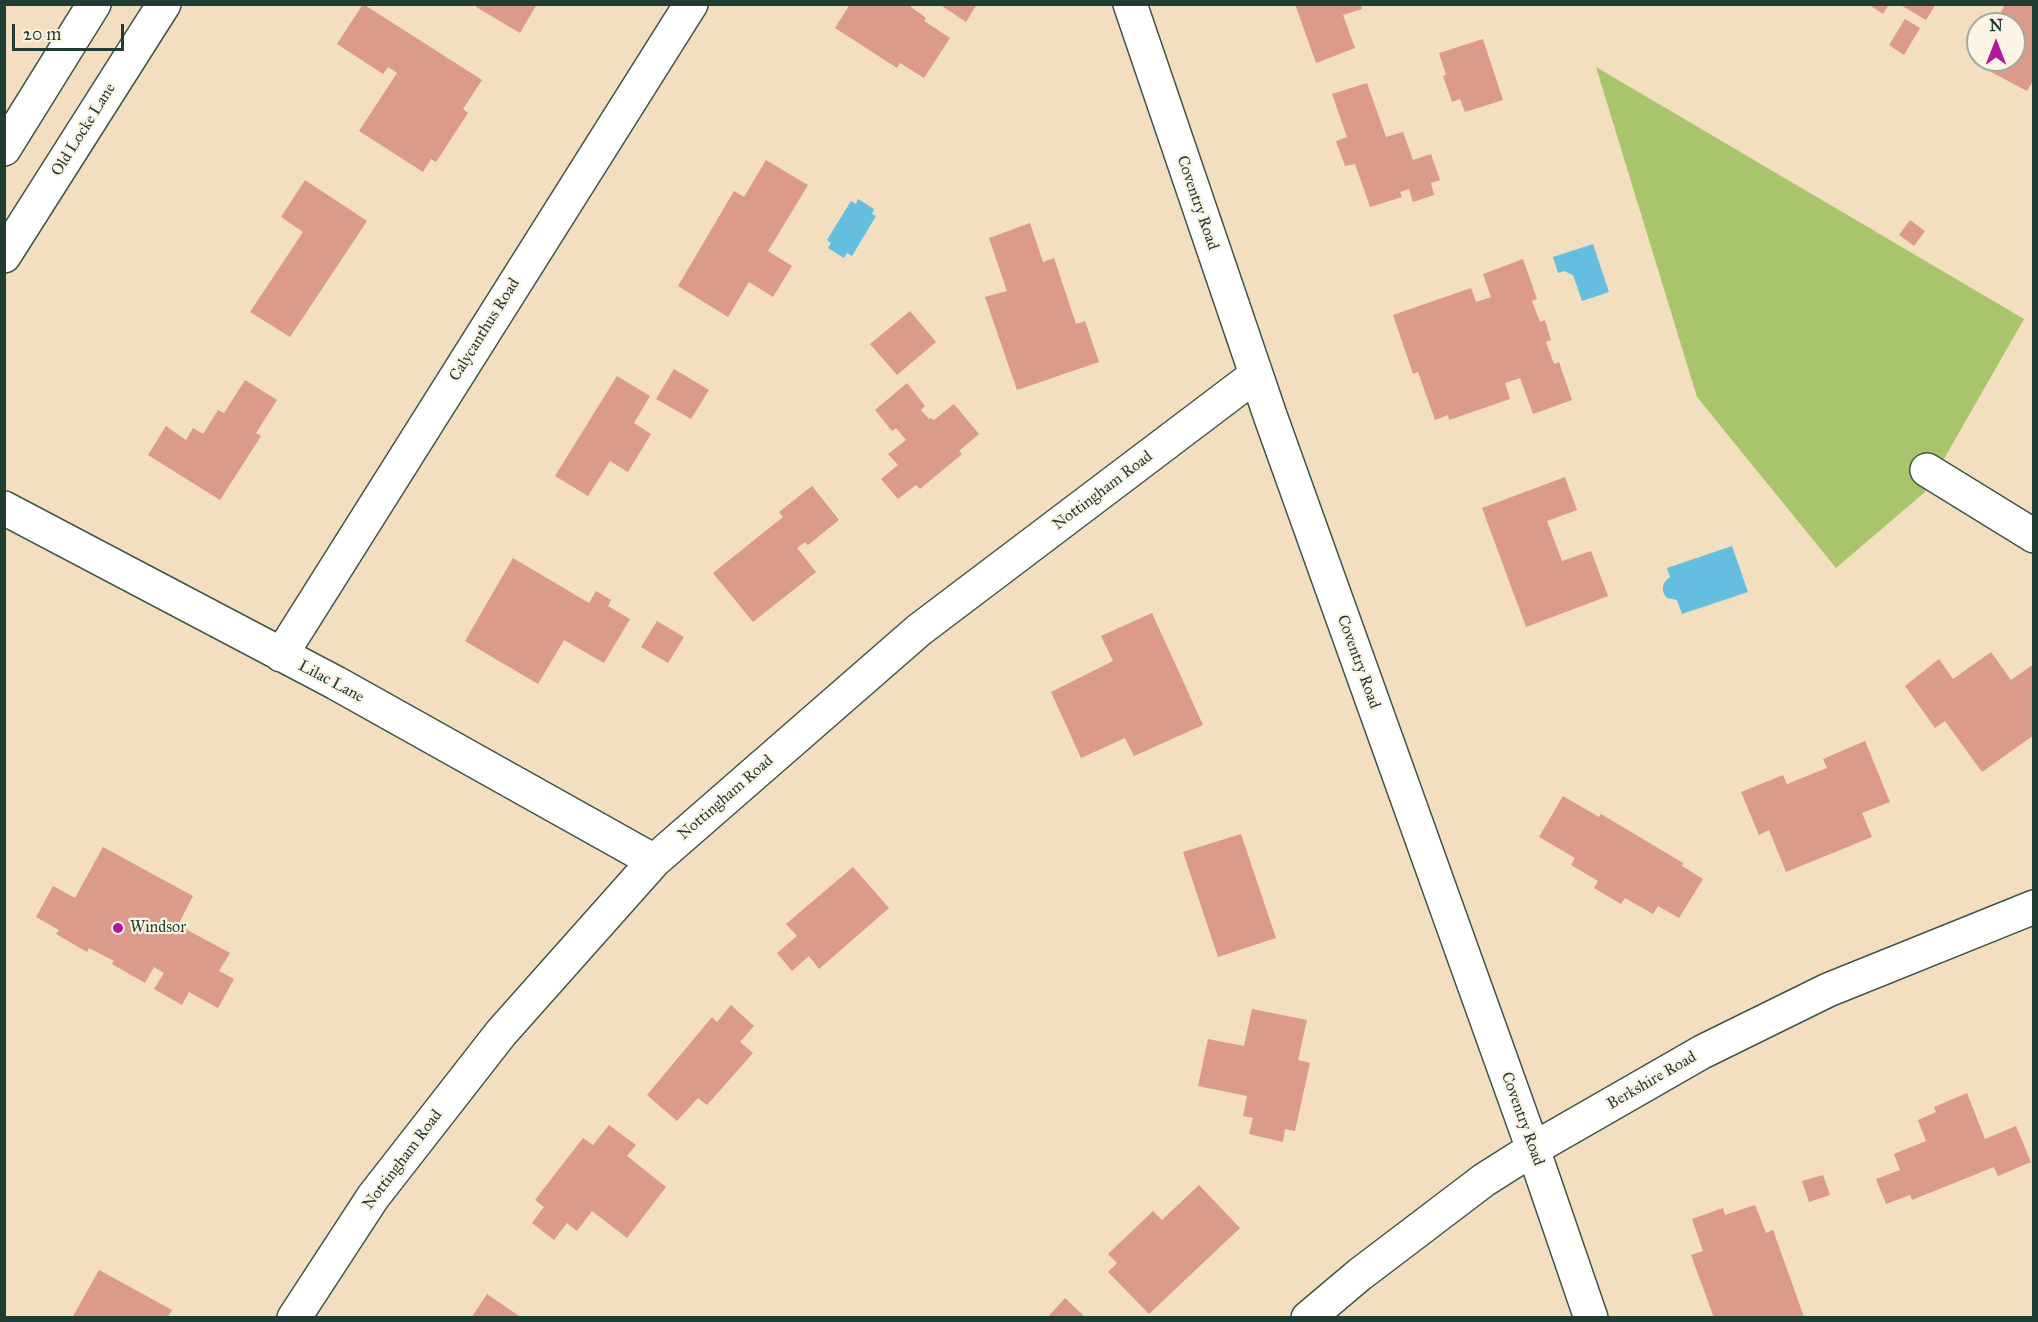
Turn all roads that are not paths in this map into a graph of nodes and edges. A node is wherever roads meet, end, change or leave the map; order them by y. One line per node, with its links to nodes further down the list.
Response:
1 (164, 4): 6 (street, Old Locke Lane)
2 (691, 4): 11 (street, Calycanthus Road)
3 (1130, 4): 7 (street, Coventry Road)
4 (87, 7): 5 (street)
5 (4, 149)
6 (4, 256)
7 (1256, 375): 12 (street, Nottingham Road); 14 (street, Coventry Road)
8 (1927, 470): 10 (street)
9 (4, 508): 11 (street, Lilac Lane)
10 (2034, 536)
11 (281, 655): 12 (street, Lilac Lane)
12 (654, 861): 15 (street, Nottingham Road)
13 (2034, 907): 14 (street, Berkshire Road)
14 (1533, 1149): 16 (street, Berkshire Road); 17 (street, Coventry Road)
15 (294, 1317)
16 (1308, 1317)
17 (1591, 1317)

